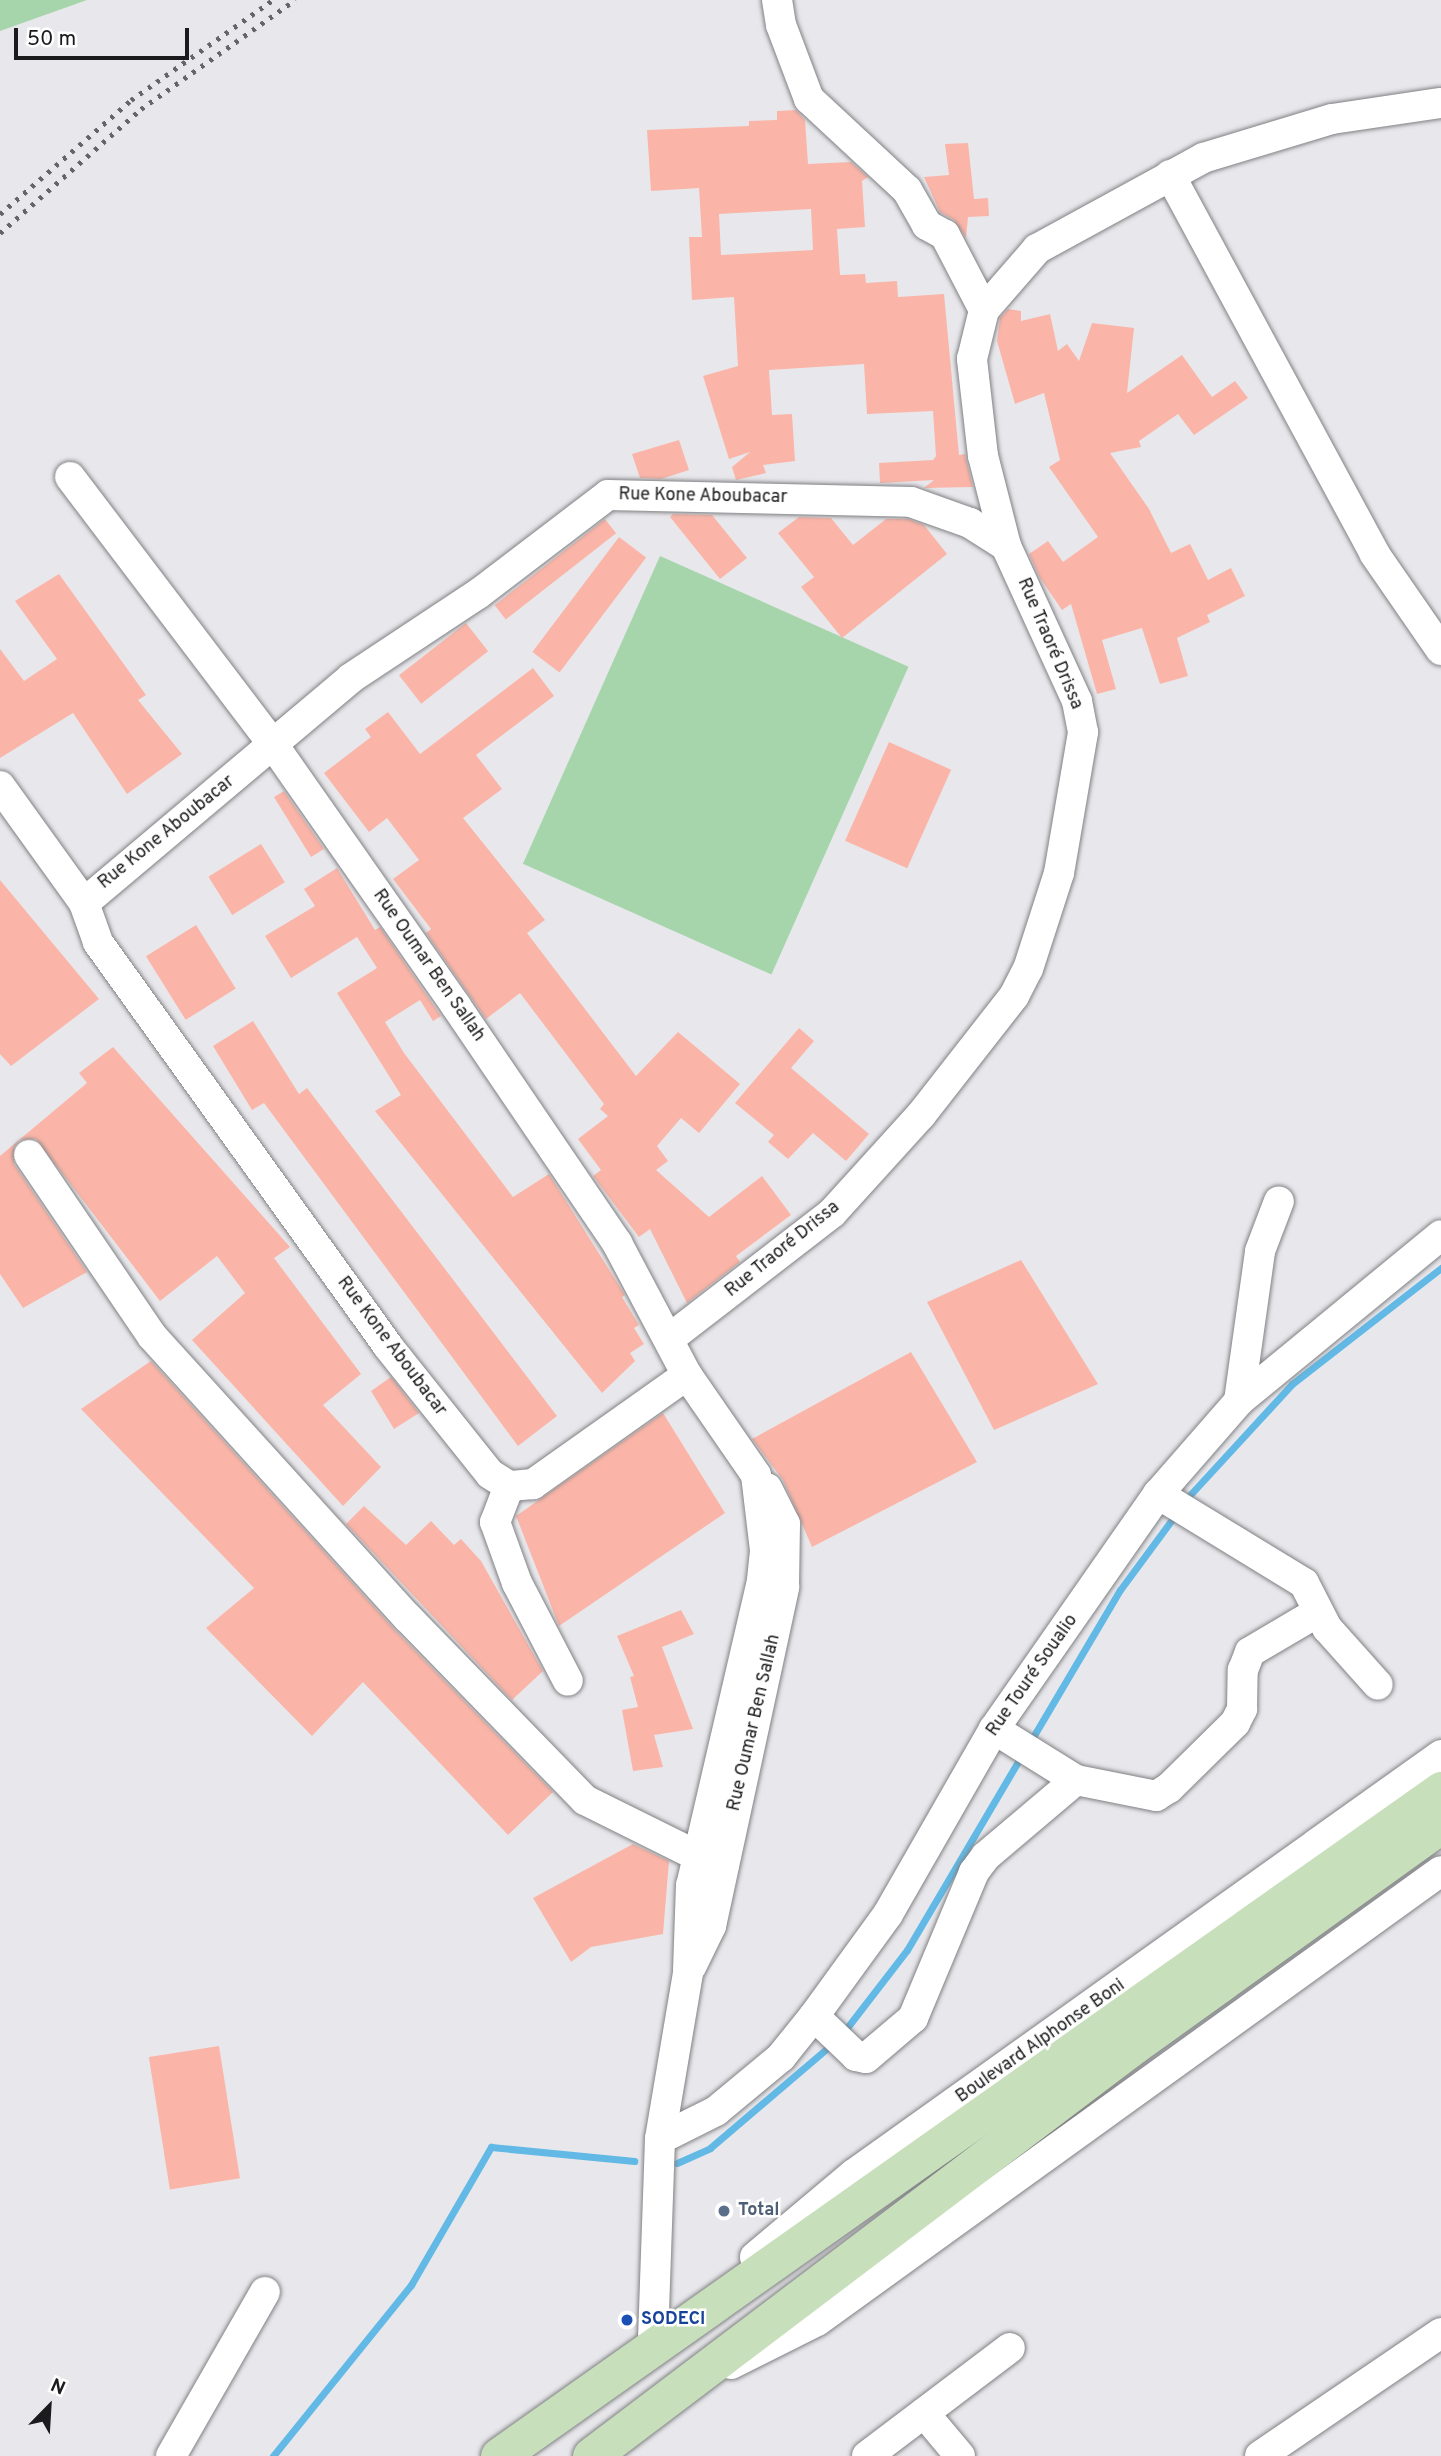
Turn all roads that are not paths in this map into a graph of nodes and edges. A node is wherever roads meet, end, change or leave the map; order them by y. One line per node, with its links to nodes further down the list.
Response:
1 (777, 0): 4 (street)
2 (1441, 103): 3 (street)
3 (1170, 175): 4 (street); 7 (street)
4 (985, 310): 6 (street, Rue Traoré Drissa)
5 (70, 477): 8 (street, Rue Oumar Ben Sallah)
6 (1006, 546): 8 (street, Rue Kone Aboubacar); 14 (street, Rue Traoré Drissa)
7 (1441, 650)
8 (274, 746): 10 (street, Rue Kone Aboubacar); 14 (street, Rue Oumar Ben Sallah)
9 (0, 786): 10 (street)
10 (84, 903): 18 (street, Rue Kone Aboubacar)
11 (29, 1155): 27 (street)
12 (1279, 1201): 16 (street)
13 (1441, 1235): 16 (street, Rue Touré Soualio)
14 (669, 1339): 15 (street, Rue Oumar Ben Sallah)
15 (687, 1375): 17 (street, Rue Oumar Ben Sallah); 18 (street)
16 (1239, 1401): 19 (street, Rue Touré Soualio)
17 (756, 1475): 27 (street, Rue Oumar Ben Sallah); 29 (street, Rue Oumar Ben Sallah)
18 (509, 1486): 21 (street)
19 (1158, 1494): 20 (street); 23 (street, Rue Touré Soualio)
20 (1318, 1612): 22 (street); 25 (street)
21 (568, 1681)
22 (1378, 1685)
23 (994, 1729): 25 (street); 30 (street, Rue Touré Soualio)
24 (1441, 1755): 34 (street, Boulevard Alphonse Boni)
25 (1076, 1780): 30 (street)
26 (1436, 1811): 34 (main road, Boulevard Alphonse Boni); 36 (main road, Boulevard Alphonse Boni)
27 (698, 1856): 29 (street, Rue Oumar Ben Sallah)
28 (1441, 1871): 36 (street, Boulevard Alphonse Boni)
29 (688, 1973): 31 (street, Rue Oumar Ben Sallah)
30 (814, 2016): 31 (street, Rue Touré Soualio)
31 (660, 2139): 34 (street, Rue Oumar Ben Sallah)
32 (265, 2292): 38 (street)
33 (1441, 2333): 43 (street)
34 (653, 2343): 39 (main road, Boulevard Alphonse Boni)
35 (1010, 2348): 37 (street)
36 (677, 2391): 40 (main road, Boulevard Alphonse Boni)
37 (924, 2413): 41 (street); 42 (street)
38 (171, 2456)
39 (499, 2456)
40 (591, 2456)
41 (867, 2456)
42 (960, 2456)
43 (1260, 2456)

